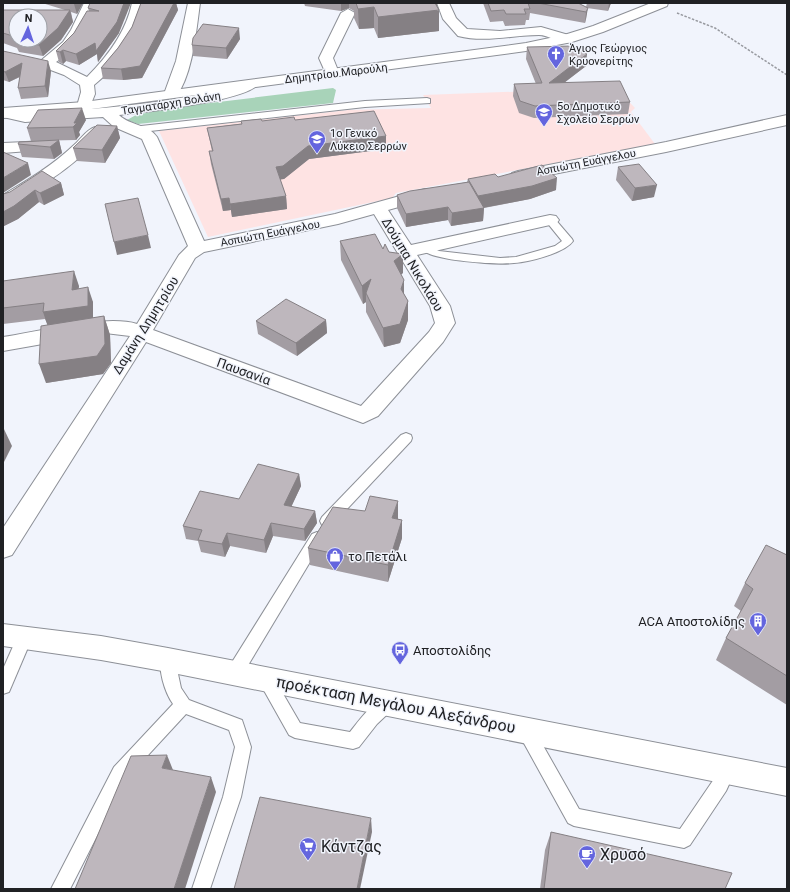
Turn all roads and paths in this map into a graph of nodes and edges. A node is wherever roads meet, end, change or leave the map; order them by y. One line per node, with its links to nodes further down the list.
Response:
1 (90, 3): 12 (street)
2 (138, 3): 12 (street)
3 (194, 3): 14 (street)
4 (443, 3): 7 (street)
5 (659, 3): 8 (street, Δημητρίου Μαρούλη); 11 (path)
6 (348, 13): 10 (street)
7 (463, 33): 8 (street); 9 (street)
8 (567, 39): 9 (street, Δημητρίου Μαρούλη)
9 (509, 50): 10 (street, Δημητρίου Μαρούλη)
10 (332, 73): 13 (street, Δημητρίου Μαρούλη)
11 (787, 75)
12 (86, 84): 16 (street)
13 (251, 84): 14 (street, Δημητρίου Μαρούλη); 17 (street, Ταγματάρχη Βολάνη)
14 (172, 94): 16 (street, Δημητρίου Μαρούλη)
15 (427, 101): 20 (lane)
16 (84, 106): 18 (street, Δημητρίου Μαρούλη)
17 (108, 112): 18 (street); 20 (street); 21 (street, Ταγματάρχη Βολάνη)
18 (5, 113)
19 (787, 120): 23 (street, Ασπιώτη Ευάγγελου)
20 (132, 130): 28 (street)
21 (82, 146): 22 (street); 25 (street, Ταγματάρχη Βολάνη)
22 (3, 148)
23 (506, 178)
24 (444, 190): 26 (street, Ασπιώτη Ευάγγελου)
25 (3, 202)
26 (378, 207): 28 (street, Ασπιώτη Ευάγγελου); 30 (street, Δούμπα Νικολάου)
27 (550, 220): 29 (street); 29 (lane)
28 (198, 248): 32 (street, Δαμάνη Δημητρίου)
29 (425, 248): 30 (street)
30 (406, 252): 31 (street, Δούμπα Νικολάου)
31 (445, 323): 32 (street, Παυσανία)
32 (142, 332): 33 (street, Παυσανία); 35 (street, Δαμάνη Δημητρίου)
33 (3, 344)
34 (406, 438): 38 (lane)
35 (3, 548)
36 (14, 637): 37 (street, προέκταση Μεγάλου Αλεξάνδρου); 40 (lane)
37 (168, 660): 38 (street, προέκταση Μεγάλου Αλεξάνδρου); 42 (lane)
38 (234, 672): 39 (street, προέκταση Μεγάλου Αλεξάνδρου)
39 (265, 678): 41 (street, προέκταση Μεγάλου Αλεξάνδρου); 41 (lane)
40 (3, 687)
41 (389, 702): 43 (street, προέκταση Μεγάλου Αλεξάνδρου)
42 (183, 705): 46 (lane); 47 (lane)
43 (525, 730): 44 (street, προέκταση Μεγάλου Αλεξάνδρου); 44 (lane)
44 (728, 769): 45 (street, προέκταση Μεγάλου Αλεξάνδρου)
45 (787, 782)
46 (60, 889)
47 (201, 889)

